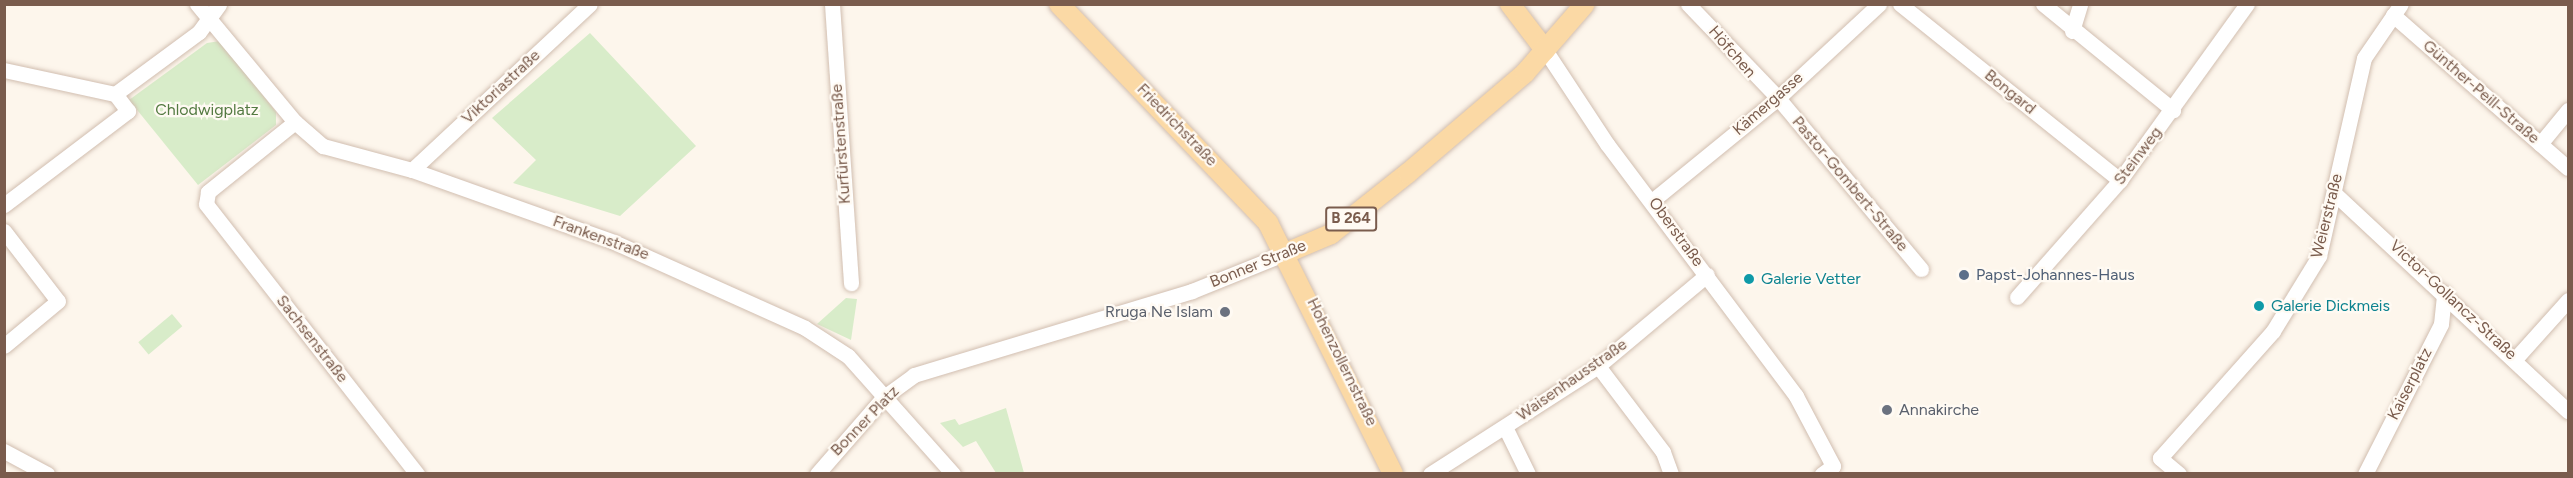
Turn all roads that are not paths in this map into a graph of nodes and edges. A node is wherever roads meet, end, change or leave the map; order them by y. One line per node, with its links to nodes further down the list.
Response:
1 (197, 4): 15 (street)
2 (219, 4): 15 (street)
3 (590, 4): 26 (street, Viktoriastraße)
4 (831, 4): 35 (street, Kurfürstenstraße)
5 (1059, 4): 32 (main road, Friedrichstraße)
6 (1510, 4): 17 (main road, Oberstraße)
7 (1585, 4): 17 (main road, B 264)
8 (1688, 4): 20 (street, Höfchen)
9 (1879, 4): 20 (street, Kämergasse)
10 (1900, 4): 27 (street, Bongard)
11 (2043, 4): 16 (street)
12 (2080, 4): 16 (street)
13 (2247, 4): 21 (street, Steinweg)
14 (2397, 10): 24 (street, Günther-Peill-Straße); 28 (street, Weierstraße)
15 (209, 18): 19 (street); 23 (street)
16 (2072, 31): 21 (street)
17 (1545, 50): 29 (street, Oberstraße); 32 (main road, Bonner Straße / B 264)
18 (4, 70): 19 (street)
19 (115, 94): 30 (street)
20 (1778, 98): 29 (street, Kämergasse); 33 (street, Pastor-Gombert-Straße)
21 (2173, 110): 27 (street, Steinweg)
22 (2568, 110): 24 (street)
23 (295, 122): 26 (street, Frankenstraße); 50 (street, Sachsenstraße)
24 (2540, 144): 25 (street, Günther-Peill-Straße)
25 (2568, 168)
26 (412, 170): 43 (street, Frankenstraße)
27 (2120, 180): 37 (street, Steinweg)
28 (2334, 193): 36 (street, Victor-Gollancz-Straße); 56 (street, Weierstraße)
29 (1653, 200): 34 (street, Oberstraße)
30 (4, 205)
31 (4, 231): 39 (street)
32 (1286, 253): 42 (street, Bonner Straße); 52 (main road, Hohenzollernstraße)
33 (1922, 270)
34 (1707, 275): 41 (street, Waisenhausstraße); 47 (street, Oberstraße)
35 (851, 283)
36 (2444, 293): 40 (street, Victor-Gollancz-Straße); 57 (street, Kaiserplatz)
37 (2017, 297)
38 (2568, 300): 40 (street)
39 (4, 346)
40 (2516, 358): 44 (street, Victor-Gollancz-Straße)
41 (1598, 366): 45 (street, Waisenhausstraße); 55 (street)
42 (914, 375): 43 (street, Bonner Platz)
43 (884, 397): 48 (street, Bonner Platz); 51 (street, Frankenstraße)
44 (2568, 411)
45 (1505, 427): 53 (street, Waisenhausstraße); 54 (street)
46 (4, 451): 49 (street)
47 (1827, 470)
48 (818, 472)
49 (46, 474)
50 (417, 474)
51 (953, 474)
52 (1393, 474)
53 (1430, 474)
54 (1528, 474)
55 (1671, 474)
56 (2179, 474)
57 (2365, 474)

